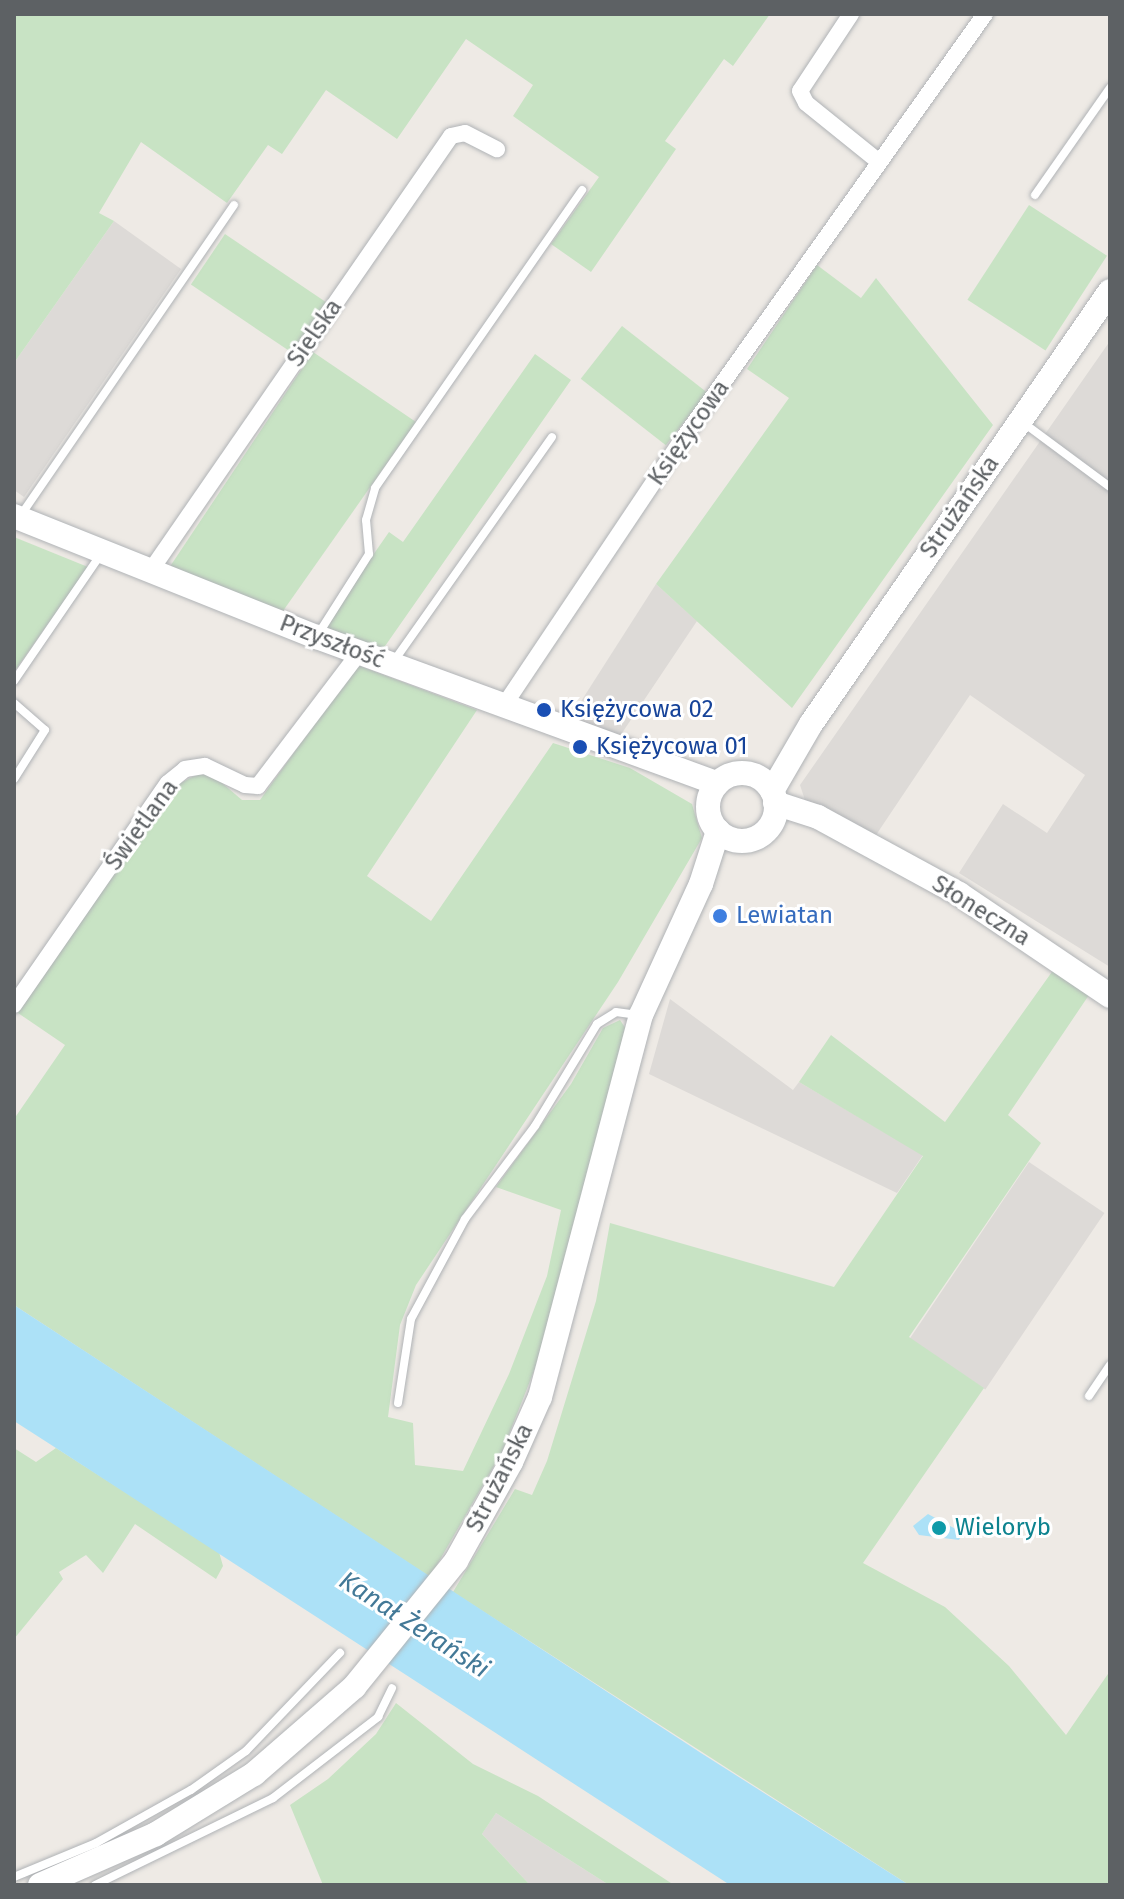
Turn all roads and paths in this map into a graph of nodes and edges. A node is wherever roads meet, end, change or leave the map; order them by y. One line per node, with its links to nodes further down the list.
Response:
1 (851, 14): 5 (street)
2 (985, 14): 5 (street, Księżycowa)
3 (1110, 88): 7 (lane)
4 (497, 149): 15 (street, Sielska)
5 (879, 162): 21 (street, Księżycowa)
6 (582, 190): 16 (lane)
7 (1035, 195)
8 (234, 205): 13 (lane)
9 (1110, 291): 10 (main road, Strużańska)
10 (1020, 420): 12 (lane); 24 (main road, Strużańska)
11 (552, 437): 18 (lane)
12 (1110, 487)
13 (16, 517): 14 (main road, Przyszłość)
14 (101, 554): 15 (main road, Przyszłość); 19 (lane)
15 (149, 573): 16 (main road, Przyszłość)
16 (317, 637): 17 (main road, Przyszłość)
17 (359, 653): 18 (main road, Przyszłość); 27 (street, Świetlana)
18 (392, 665): 21 (main road, Przyszłość)
19 (14, 681)
20 (14, 703): 22 (lane)
21 (503, 707): 23 (main road, Przyszłość)
22 (14, 779)
23 (712, 792): 24 (main road); 25 (main road)
24 (768, 798): 25 (main road); 26 (main road, Słoneczna)
25 (727, 836): 28 (main road, Strużańska)
26 (1110, 996)
27 (14, 1005)
28 (641, 1015): 31 (lane); 35 (main road, Strużańska)
29 (1110, 1365): 30 (lane)
30 (1089, 1396)
31 (398, 1403)
32 (340, 1653): 34 (lane)
33 (392, 1688): 36 (lane)
34 (14, 1877)
35 (40, 1885)
36 (95, 1885)

